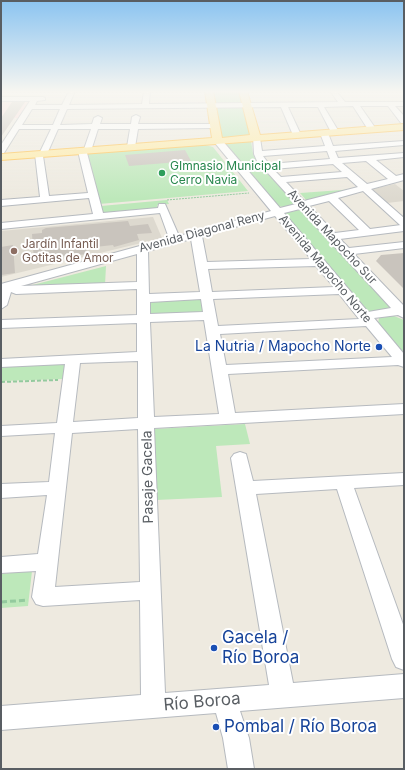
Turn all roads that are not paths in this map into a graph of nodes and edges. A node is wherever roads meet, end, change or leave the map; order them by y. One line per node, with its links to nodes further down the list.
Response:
1 (134, 126): 19 (street)
2 (214, 126): 17 (main road, Avenida Mapocho Norte)
3 (17, 127): 21 (street)
4 (56, 127): 23 (street)
5 (95, 127): 22 (street)
6 (169, 127): 19 (main road)
7 (178, 127): 17 (main road)
8 (253, 127): 16 (main road, Avenida Mapocho Sur)
9 (294, 127): 15 (street)
10 (332, 127): 13 (street)
11 (400, 127): 12 (main road); 18 (street)
12 (372, 129): 13 (main road)
13 (335, 132): 14 (main road)
14 (324, 133): 15 (main road); 20 (street)
15 (297, 135): 16 (main road)
16 (256, 138): 17 (main road); 24 (street, Avenida Mapocho Sur)
17 (218, 141): 39 (street, Avenida Mapocho Norte)
18 (404, 142): 20 (street)
19 (131, 147): 22 (main road)
20 (330, 149): 24 (street); 28 (street)
21 (1, 151)
22 (84, 151): 23 (main road); 34 (street)
23 (41, 154): 26 (main road); 36 (street)
24 (258, 154): 29 (street, Avenida Mapocho Sur)
25 (404, 155): 27 (street)
26 (1, 157)
27 (368, 158): 28 (street); 31 (street)
28 (335, 161): 29 (street); 30 (street)
29 (266, 167): 32 (street, Avenida Mapocho Sur)
30 (349, 174): 32 (street); 33 (street)
31 (400, 178): 33 (street, Avenida Diagonal Reny)
32 (279, 180): 38 (street, Avenida Mapocho Sur)
33 (364, 188): 35 (street, Avenida Diagonal Reny); 41 (street)
34 (93, 195): 36 (street); 40 (street)
35 (331, 197): 38 (street, Avenida Diagonal Reny); 44 (street)
36 (45, 199): 37 (street)
37 (1, 203)
38 (302, 205): 39 (street, Avenida Diagonal Reny); 46 (street, Avenida Mapocho Sur)
39 (277, 212): 45 (street, Avenida Diagonal Reny); 51 (street, Avenida Mapocho Norte)
40 (99, 216): 42 (street); 47 (street)
41 (404, 223)
42 (1, 226)
43 (404, 228): 44 (street)
44 (368, 232): 46 (street)
45 (196, 234): 47 (street, Avenida Diagonal Reny); 52 (street)
46 (332, 237): 50 (street, Avenida Mapocho Sur)
47 (175, 240): 49 (street, Avenida Diagonal Reny)
48 (404, 245): 50 (street)
49 (142, 249): 53 (street, Avenida Diagonal Reny); 55 (street, Pasaje Gacela)
50 (346, 252): 58 (street, Avenida Mapocho Sur)
51 (319, 262): 52 (street); 54 (street, Avenida Mapocho Norte)
52 (201, 266): 56 (street)
53 (4, 288): 55 (street); 57 (street)
54 (342, 290): 56 (street); 61 (street, Avenida Mapocho Norte)
55 (143, 292): 56 (street); 60 (street, Pasaje Gacela)
56 (206, 296): 59 (street)
57 (1, 305)
58 (403, 312): 61 (street)
59 (210, 316): 60 (street); 63 (street)
60 (144, 318): 62 (street); 64 (street, Pasaje Gacela)
61 (367, 319): 63 (street); 66 (street, Avenida Mapocho Norte)
62 (1, 324)
63 (212, 330): 68 (street)
64 (145, 356): 65 (street); 71 (street, Pasaje Gacela)
65 (73, 360): 67 (street); 72 (street)
66 (403, 362): 68 (street)
67 (1, 363)
68 (219, 370): 70 (street)
69 (404, 409): 70 (street)
70 (228, 418): 71 (street)
71 (146, 423): 72 (street); 82 (street, Pasaje Gacela)
72 (64, 427): 73 (street); 77 (street)
73 (1, 430)
74 (240, 458): 78 (street)
75 (404, 479): 76 (street)
76 (343, 482): 78 (street); 83 (street)
77 (56, 488): 79 (street); 80 (street)
78 (246, 488): 85 (street)
79 (1, 491)
80 (47, 562): 81 (street); 82 (street)
81 (1, 565)
82 (150, 590): 87 (street, Pasaje Gacela)
83 (404, 659)
84 (404, 686): 85 (street, Río Boroa)
85 (283, 695): 86 (street, Río Boroa)
86 (224, 700): 87 (street, Río Boroa); 89 (street)
87 (153, 706): 88 (street, Río Boroa)
88 (1, 718)
89 (241, 769)

